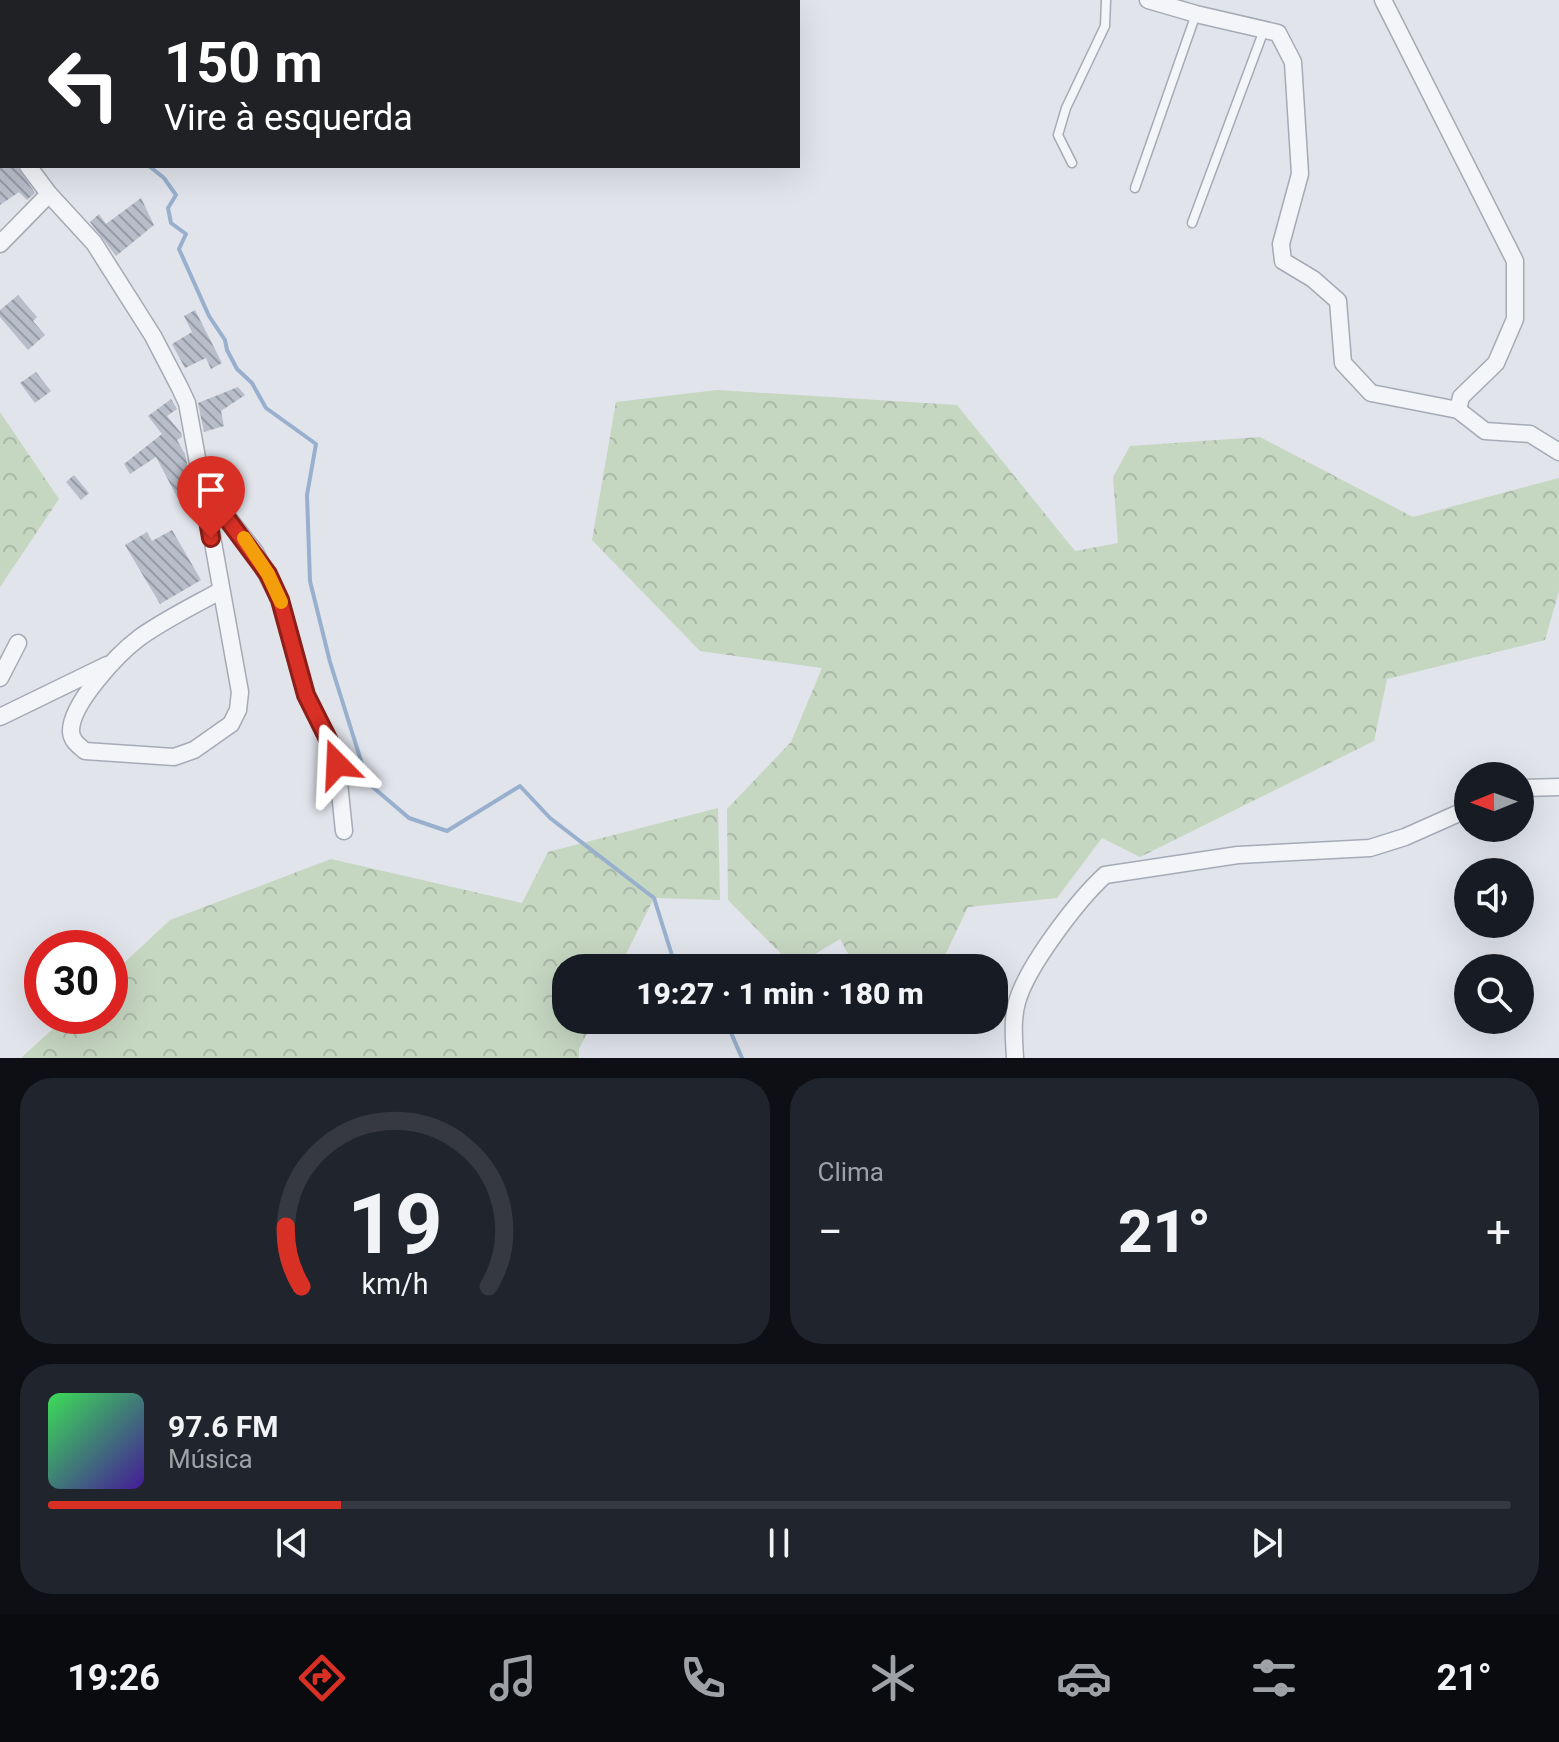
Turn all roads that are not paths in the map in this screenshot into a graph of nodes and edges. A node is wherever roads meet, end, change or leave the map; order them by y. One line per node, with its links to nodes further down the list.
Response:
1 (1106, 0): 6 (lane)
2 (1148, 0): 4 (street)
3 (1383, 0): 12 (street)
4 (1196, 14): 5 (street); 8 (lane)
5 (1264, 30): 10 (lane); 12 (street)
6 (1072, 163)
7 (30, 168): 9 (street)
8 (1135, 188)
9 (49, 194): 11 (street); 14 (street)
10 (1192, 223)
11 (0, 244)
12 (1458, 410): 13 (street)
13 (1559, 452)
14 (202, 485): 15 (street); 23 (street)
15 (220, 591): 17 (street); 17 (street)
16 (18, 643): 18 (street)
17 (113, 662): 19 (street)
18 (0, 678)
19 (0, 717)
20 (1559, 787): 21 (street)
21 (1534, 788)
22 (1454, 815): 24 (street)
23 (344, 831)
24 (1015, 1058)

